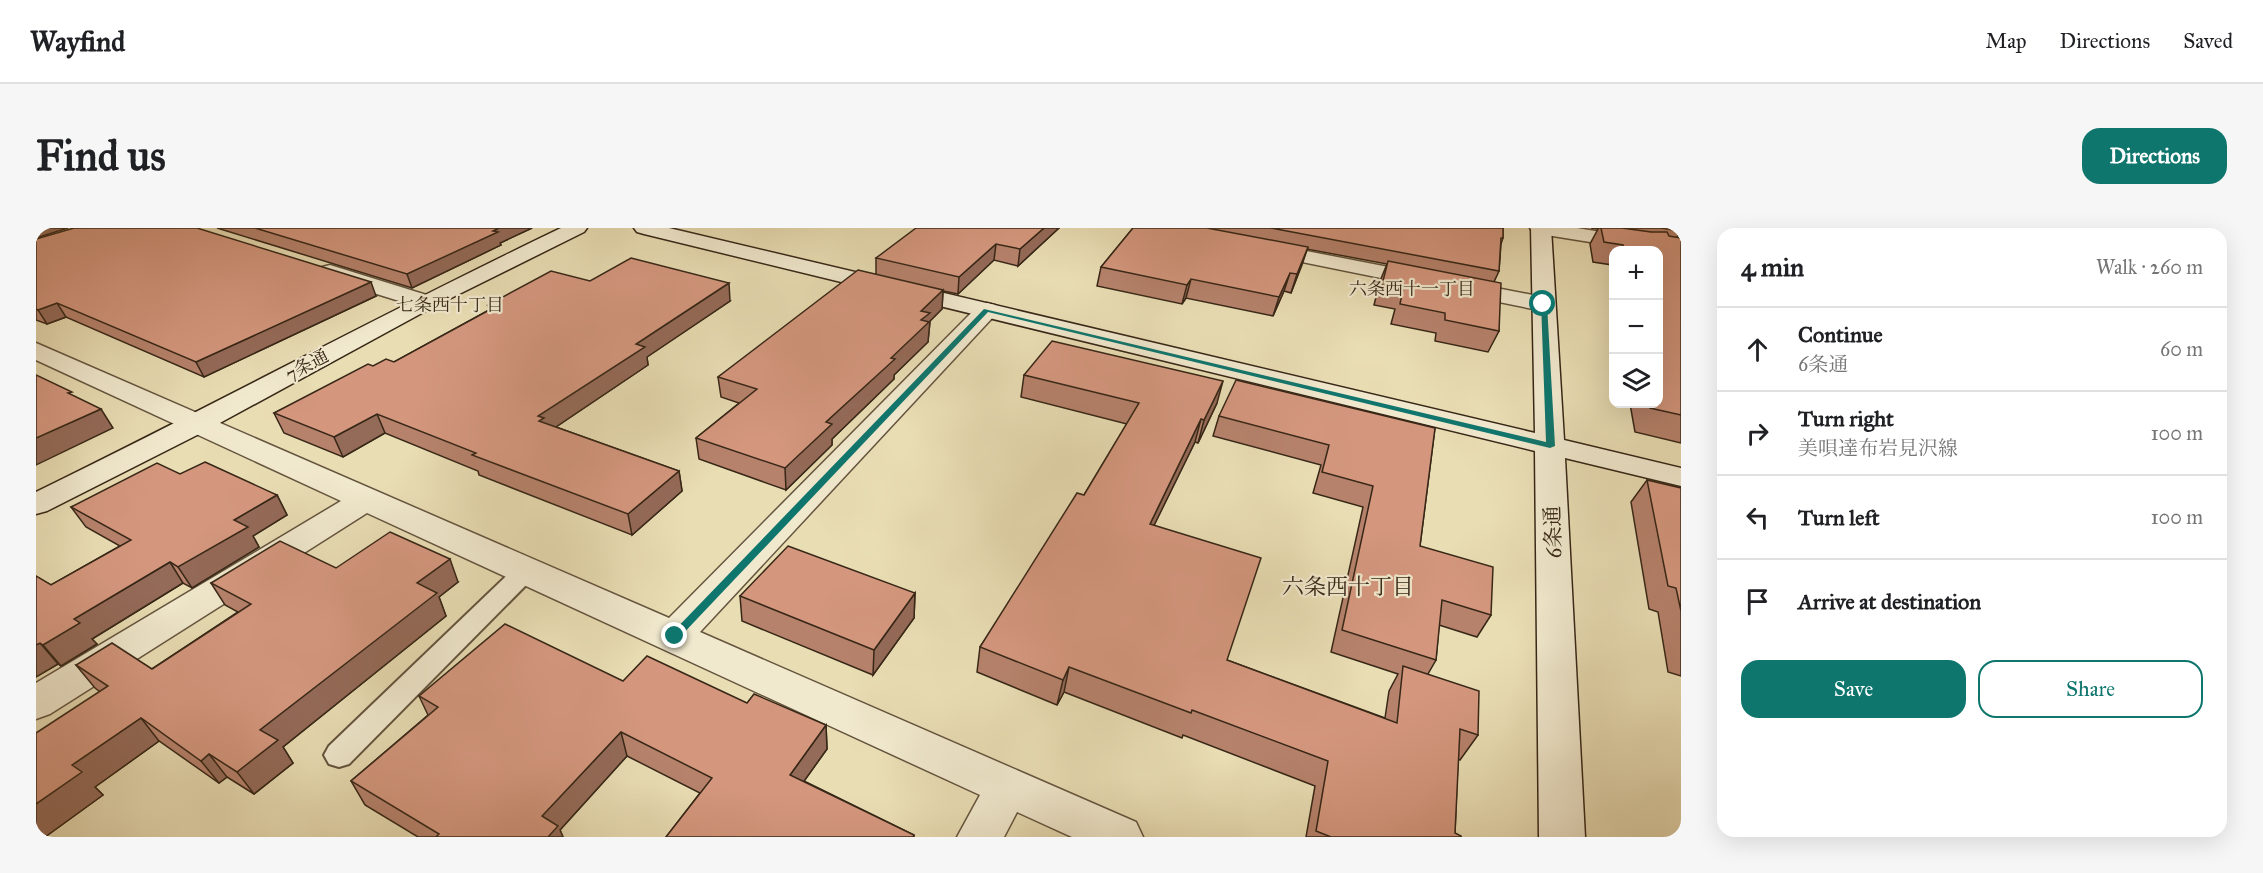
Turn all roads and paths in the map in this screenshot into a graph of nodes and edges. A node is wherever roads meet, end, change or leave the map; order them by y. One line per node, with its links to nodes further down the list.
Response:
1 (577, 228): 7 (street, 7条通)
2 (644, 228): 9 (street)
3 (1540, 228): 5 (street); 8 (street, 6条通)
4 (1235, 244): 8 (street)
5 (1681, 251)
6 (312, 267): 7 (street)
7 (425, 302): 11 (street, 7条通)
8 (1543, 304): 12 (street, 6条通)
9 (987, 310): 12 (street); 17 (street)
10 (36, 351): 11 (street)
11 (197, 424): 14 (street); 15 (street, 7条通)
12 (1550, 446): 13 (street); 23 (street, 6条通)
13 (1681, 477)
14 (366, 500): 16 (street); 18 (street)
15 (36, 504)
16 (527, 570): 17 (street); 19 (lane)
17 (675, 636): 20 (street)
18 (36, 703)
19 (339, 755)
20 (1008, 785): 21 (street); 22 (street)
21 (980, 837)
22 (1120, 837)
23 (1562, 837)

